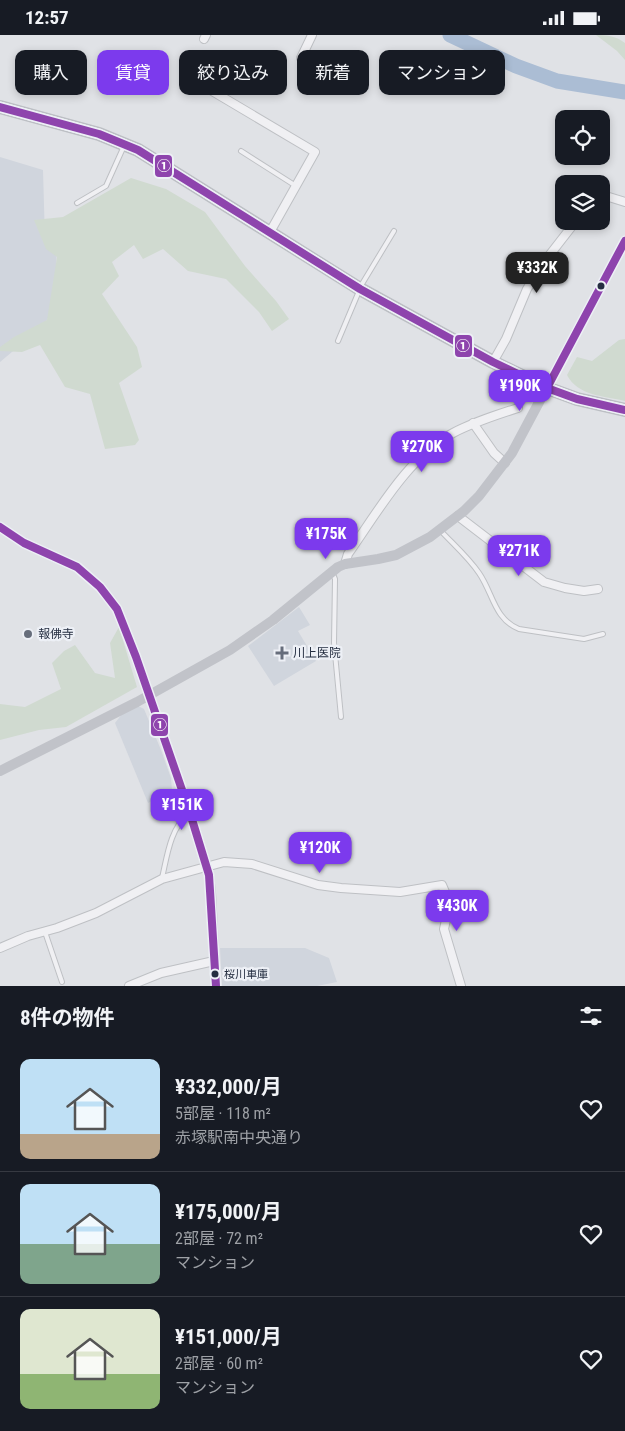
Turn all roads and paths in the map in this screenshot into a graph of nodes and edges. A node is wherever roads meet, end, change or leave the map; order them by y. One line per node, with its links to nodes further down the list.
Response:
1 (312, 35): 2 (street)
2 (304, 50)
3 (219, 95): 7 (street)
4 (0, 107): 5 (main road)
5 (124, 144): 9 (lane); 13 (main road)
6 (241, 151): 7 (lane)
7 (296, 186): 13 (street)
8 (610, 197): 10 (street)
9 (77, 203)
10 (625, 203)
11 (569, 230): 17 (street)
12 (394, 231): 15 (lane)
13 (270, 232): 15 (main road)
14 (625, 241): 18 (street)
15 (360, 289): 16 (lane); 17 (main road)
16 (338, 341)
17 (493, 362): 18 (main road)
18 (547, 388): 20 (main road); 22 (street)
19 (518, 408): 21 (street)
20 (625, 410)
21 (472, 423): 22 (street); 26 (street)
22 (505, 463): 23 (street)
23 (458, 516): 25 (street); 28 (street)
24 (0, 527): 30 (street)
25 (440, 530): 26 (street); 29 (lane)
26 (345, 565): 27 (street)
27 (332, 571): 30 (street); 31 (lane)
28 (598, 589)
29 (603, 635)
30 (148, 695): 32 (street); 33 (street)
31 (341, 717)
32 (0, 771)
33 (190, 813): 34 (street); 35 (lane)
34 (207, 867): 35 (street); 38 (street); 42 (street)
35 (162, 879): 36 (street)
36 (45, 932): 37 (street); 39 (lane)
37 (0, 948)
38 (214, 961): 40 (street); 41 (street)
39 (62, 982)
40 (129, 986)
41 (216, 986)
42 (461, 986)

